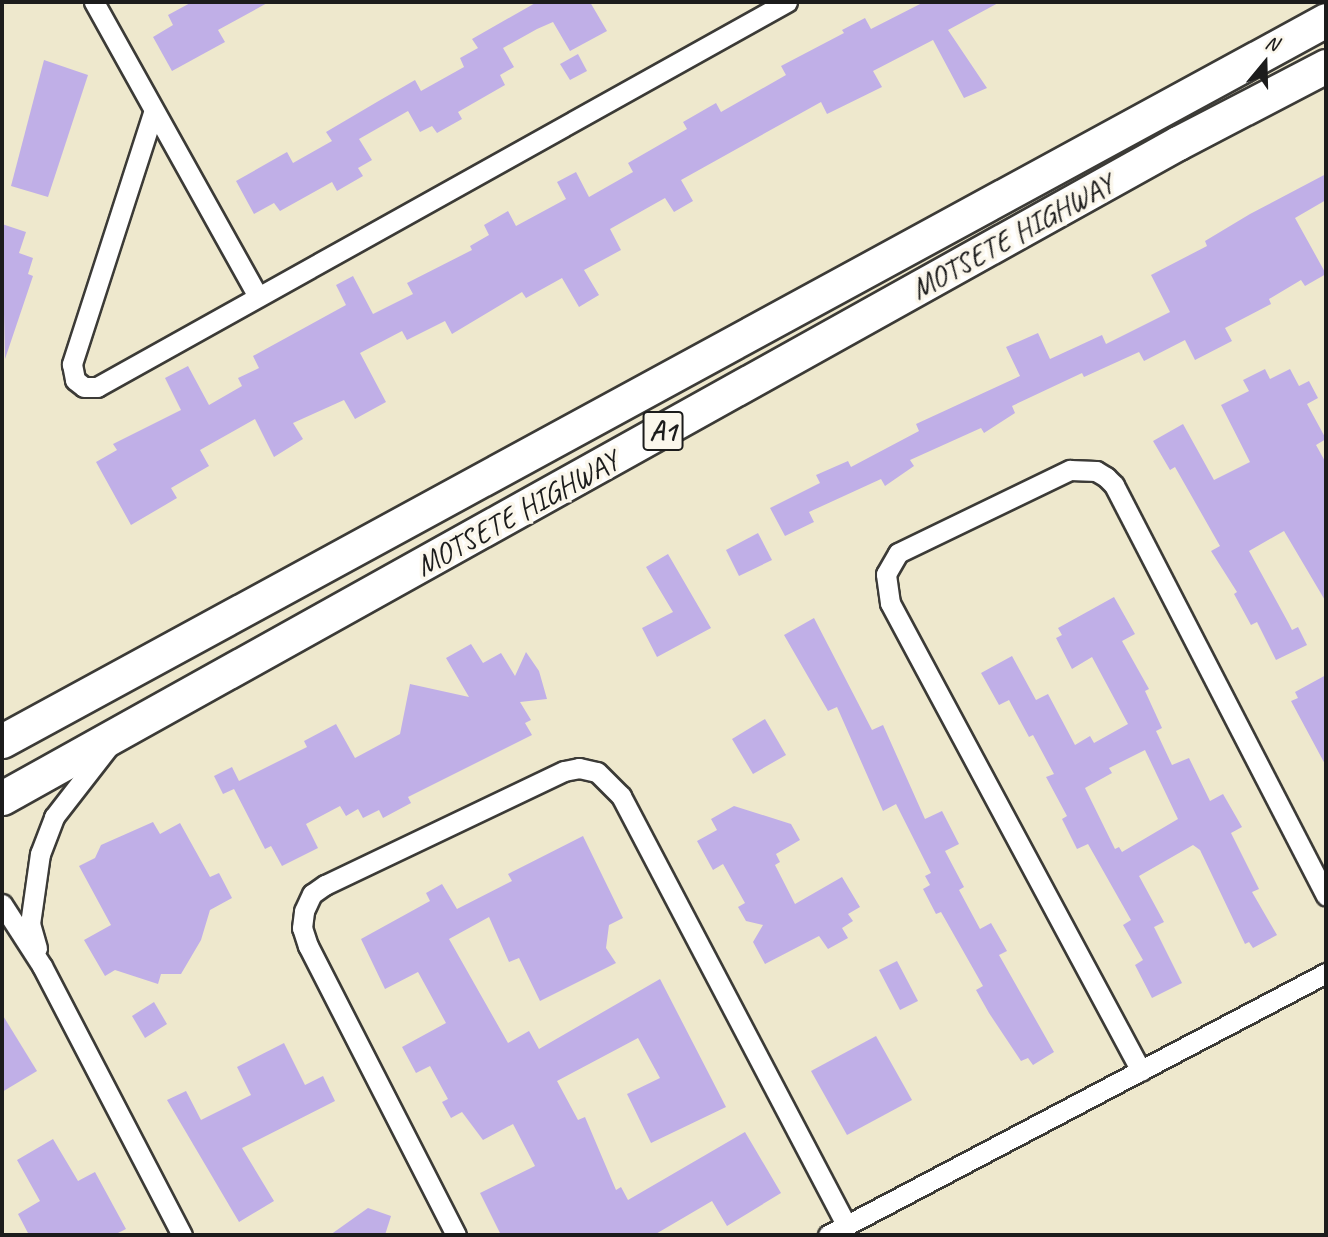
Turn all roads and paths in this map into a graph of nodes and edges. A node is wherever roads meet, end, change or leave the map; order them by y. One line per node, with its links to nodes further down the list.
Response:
1 (94, 2): 5 (street)
2 (787, 2): 6 (street)
3 (1326, 20): 8 (highway, MOTSETE HIGHWAY / A1)
4 (1326, 66): 7 (highway, MOTSETE HIGHWAY / A1)
5 (153, 113): 6 (street); 6 (street)
6 (257, 295)
7 (117, 736): 9 (highway, MOTSETE HIGHWAY / A1); 12 (street)
8 (2, 741)
9 (2, 798)
10 (1326, 895): 14 (street)
11 (2, 904): 12 (street)
12 (42, 966): 16 (street)
13 (1326, 973): 14 (street)
14 (1141, 1071): 15 (street)
15 (846, 1225): 17 (street); 18 (street)
16 (182, 1235)
17 (456, 1235)
18 (828, 1235)

